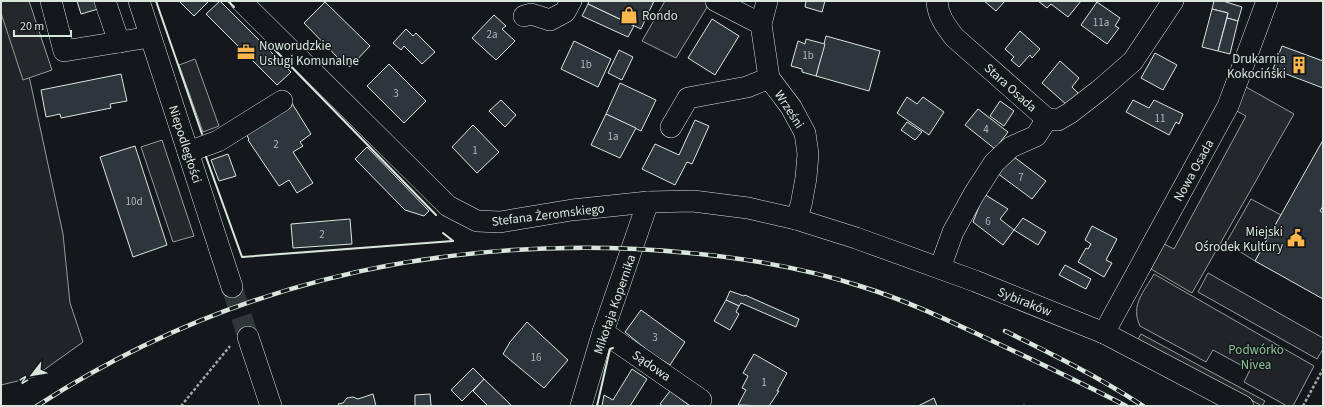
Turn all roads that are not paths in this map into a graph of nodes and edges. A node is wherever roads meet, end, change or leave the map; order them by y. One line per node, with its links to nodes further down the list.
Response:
1 (51, 1): 14 (street)
2 (105, 1): 14 (street)
3 (139, 1): 13 (street, Niepodległości)
4 (241, 1): 20 (street, Stefana Żeromskiego)
5 (571, 1): 11 (street)
6 (716, 1): 12 (street)
7 (767, 1): 12 (street, Wrześni)
8 (937, 1): 17 (street, Stara Osada)
9 (1173, 1): 17 (street)
10 (1267, 1): 25 (street, Nowa Osada)
11 (524, 16)
12 (761, 24): 15 (street, Wrześni)
13 (150, 37): 14 (street); 19 (street, Niepodległości)
14 (119, 42)
15 (769, 78): 18 (street); 21 (street, Wrześni)
16 (282, 101): 19 (street)
17 (1047, 119): 22 (street, Stara Osada)
18 (671, 127)
19 (188, 152): 23 (street, Niepodległości)
20 (648, 202): 21 (street, Stefana Żeromskiego); 24 (street, Mikołaja Kopernika)
21 (796, 219): 22 (street, Sybiraków)
22 (940, 268): 25 (street, Sybiraków)
23 (232, 287)
24 (603, 332): 27 (street, Sądowa); 29 (street, Mikołaja Kopernika)
25 (1104, 333): 30 (street, Sybiraków)
26 (241, 339): 28 (street)
27 (701, 400)
28 (271, 406)
29 (581, 406)
30 (1243, 406)

